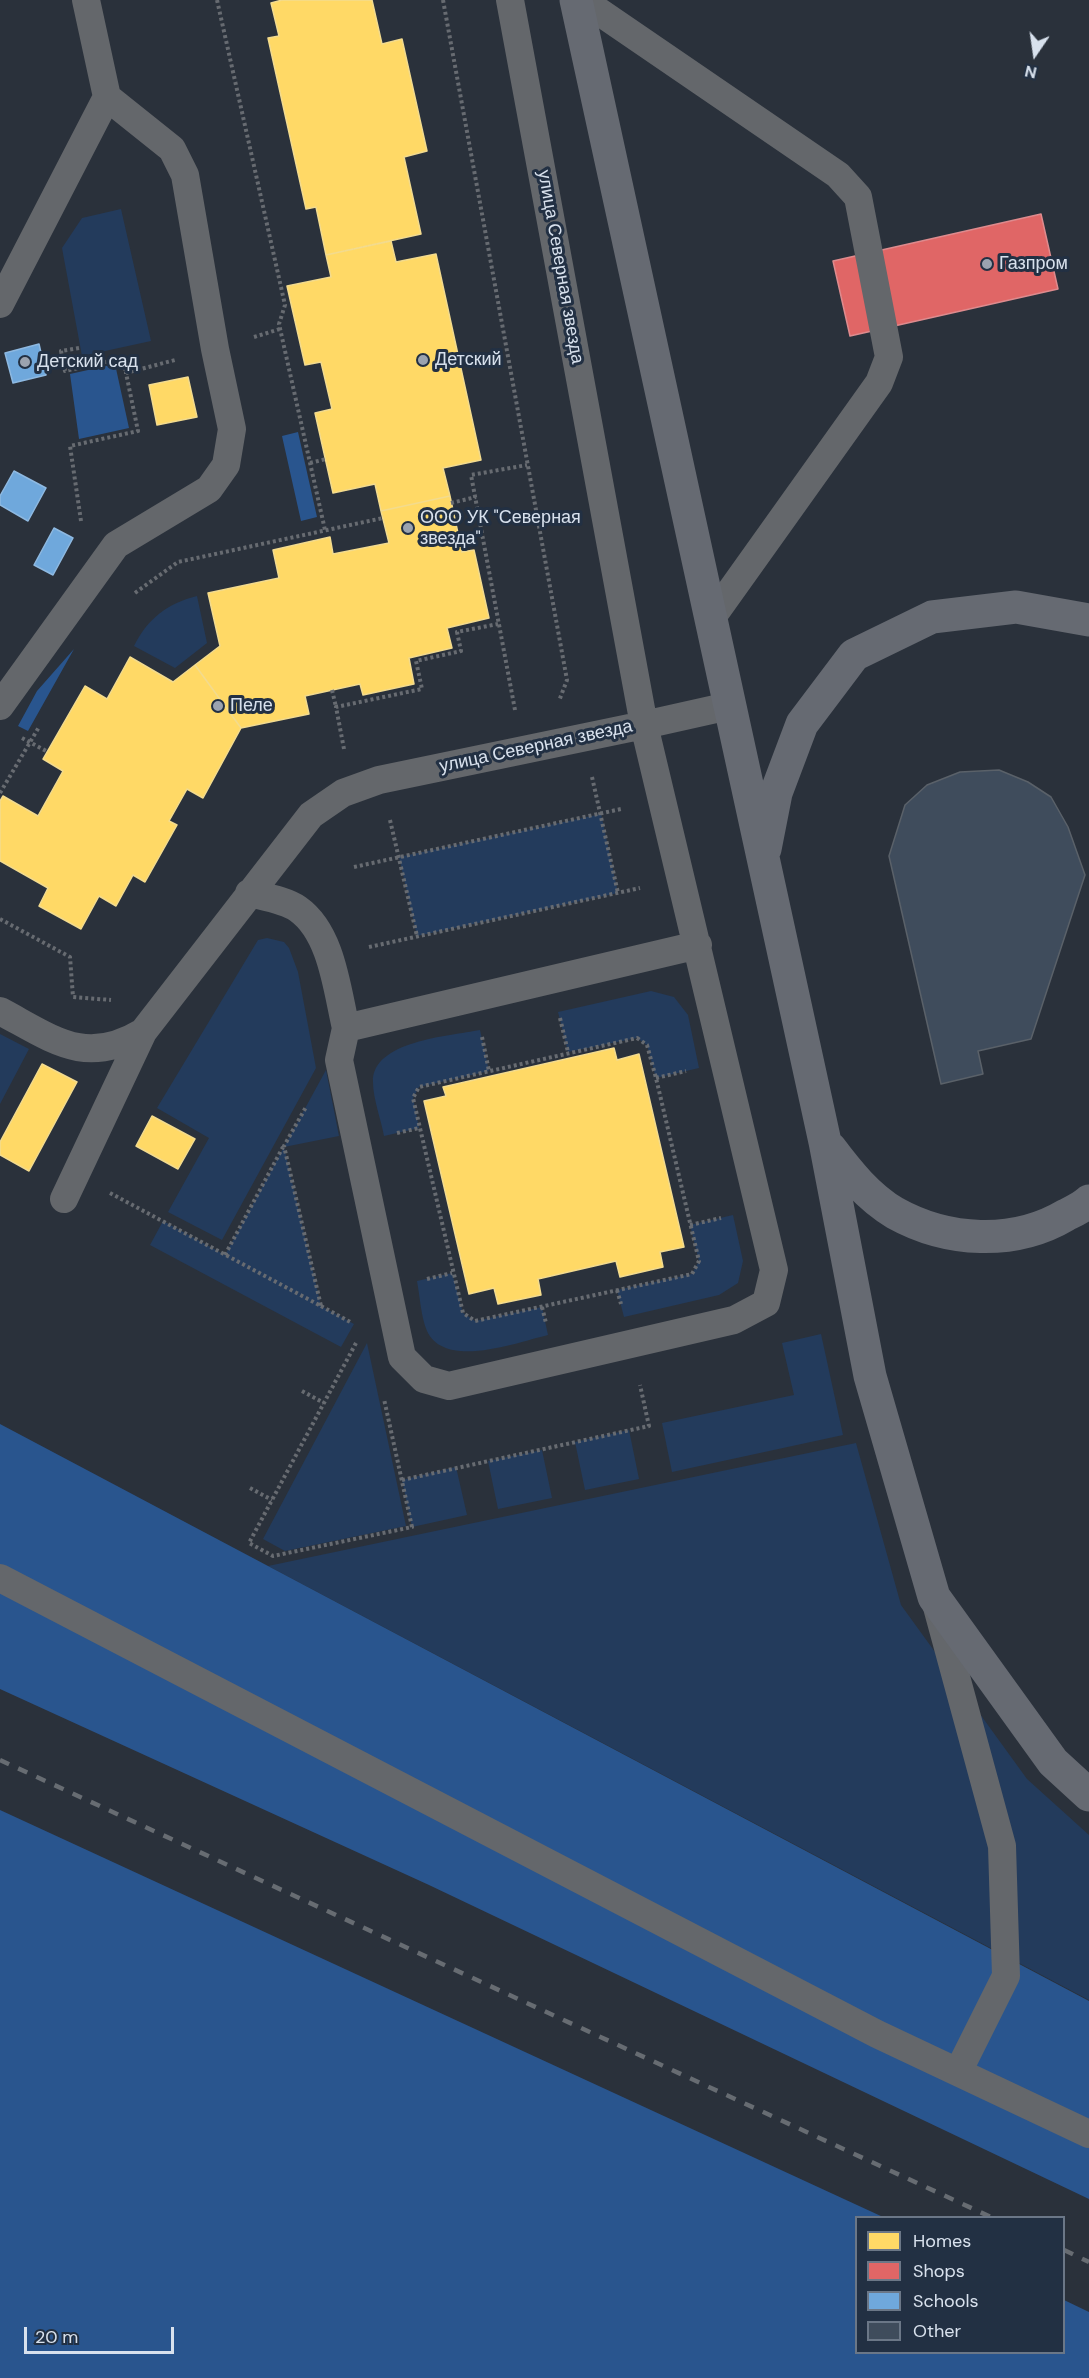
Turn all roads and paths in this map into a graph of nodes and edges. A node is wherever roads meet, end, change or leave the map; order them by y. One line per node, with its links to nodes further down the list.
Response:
1 (86, 0): 7 (lane)
2 (217, 0): 9 (path)
3 (443, 0): 15 (path)
4 (510, 0): 33 (lane, улица Северная звезда)
5 (576, 0): 24 (highway)
6 (582, 0): 24 (lane)
7 (107, 97): 8 (lane); 11 (lane)
8 (0, 304)
9 (280, 329): 11 (path); 14 (path)
10 (79, 348): 12 (path)
11 (214, 349): 12 (path); 29 (lane)
12 (126, 373): 19 (path)
13 (326, 459): 14 (path)
14 (310, 463): 20 (path)
15 (527, 465): 16 (path); 27 (path)
16 (476, 497): 17 (path); 26 (path)
17 (451, 503)
18 (383, 518): 20 (path)
19 (82, 526)
20 (325, 530): 21 (path)
21 (300, 536): 22 (path); 23 (path)
22 (302, 544)
23 (130, 596)
24 (710, 620): 30 (highway)
25 (1089, 620): 42 (highway)
26 (498, 624): 31 (path); 32 (path)
27 (567, 680)
28 (332, 690): 31 (path)
29 (2, 698)
30 (729, 706): 33 (lane); 42 (highway)
31 (336, 707): 37 (path)
32 (516, 716)
33 (644, 725): 35 (lane, улица Северная звезда); 39 (lane)
34 (15, 734): 36 (path)
35 (584, 738): 38 (lane, улица Северная звезда); 40 (path)
36 (48, 752)
37 (346, 760)
38 (379, 780): 41 (path); 45 (lane, улица Северная звезда)
39 (663, 800): 40 (path); 44 (lane)
40 (601, 814): 41 (path); 46 (path)
41 (399, 857): 43 (path); 47 (path)
42 (762, 861): 54 (highway)
43 (354, 867)
44 (682, 880): 46 (path); 48 (lane)
45 (249, 892): 49 (lane); 52 (lane, улица Северная звезда)
46 (618, 893): 47 (path)
47 (417, 936): 49 (path)
48 (698, 945): 51 (lane); 51 (lane)
49 (327, 956): 51 (lane)
50 (0, 1011): 52 (lane, улица Северная звезда)
51 (346, 1028)
52 (143, 1032): 56 (lane)
53 (310, 1099): 55 (path)
54 (825, 1142): 57 (highway); 72 (highway)
55 (284, 1146): 58 (path); 61 (path)
56 (70, 1187): 58 (path)
57 (1089, 1201)
58 (225, 1255): 61 (path)
59 (452, 1273): 59 (path); 60 (path)
60 (417, 1281)
61 (321, 1306): 62 (path)
62 (354, 1324)
63 (357, 1340): 66 (path)
64 (382, 1390): 68 (path)
65 (302, 1391): 66 (path)
66 (324, 1403): 70 (path)
67 (649, 1426): 68 (path)
68 (402, 1480): 70 (path)
69 (250, 1488): 70 (path)
70 (272, 1500)
71 (0, 1578): 74 (lane)
72 (934, 1597): 73 (highway); 74 (lane)
73 (1089, 1795)
74 (958, 2072): 75 (lane)
75 (1089, 2134)

